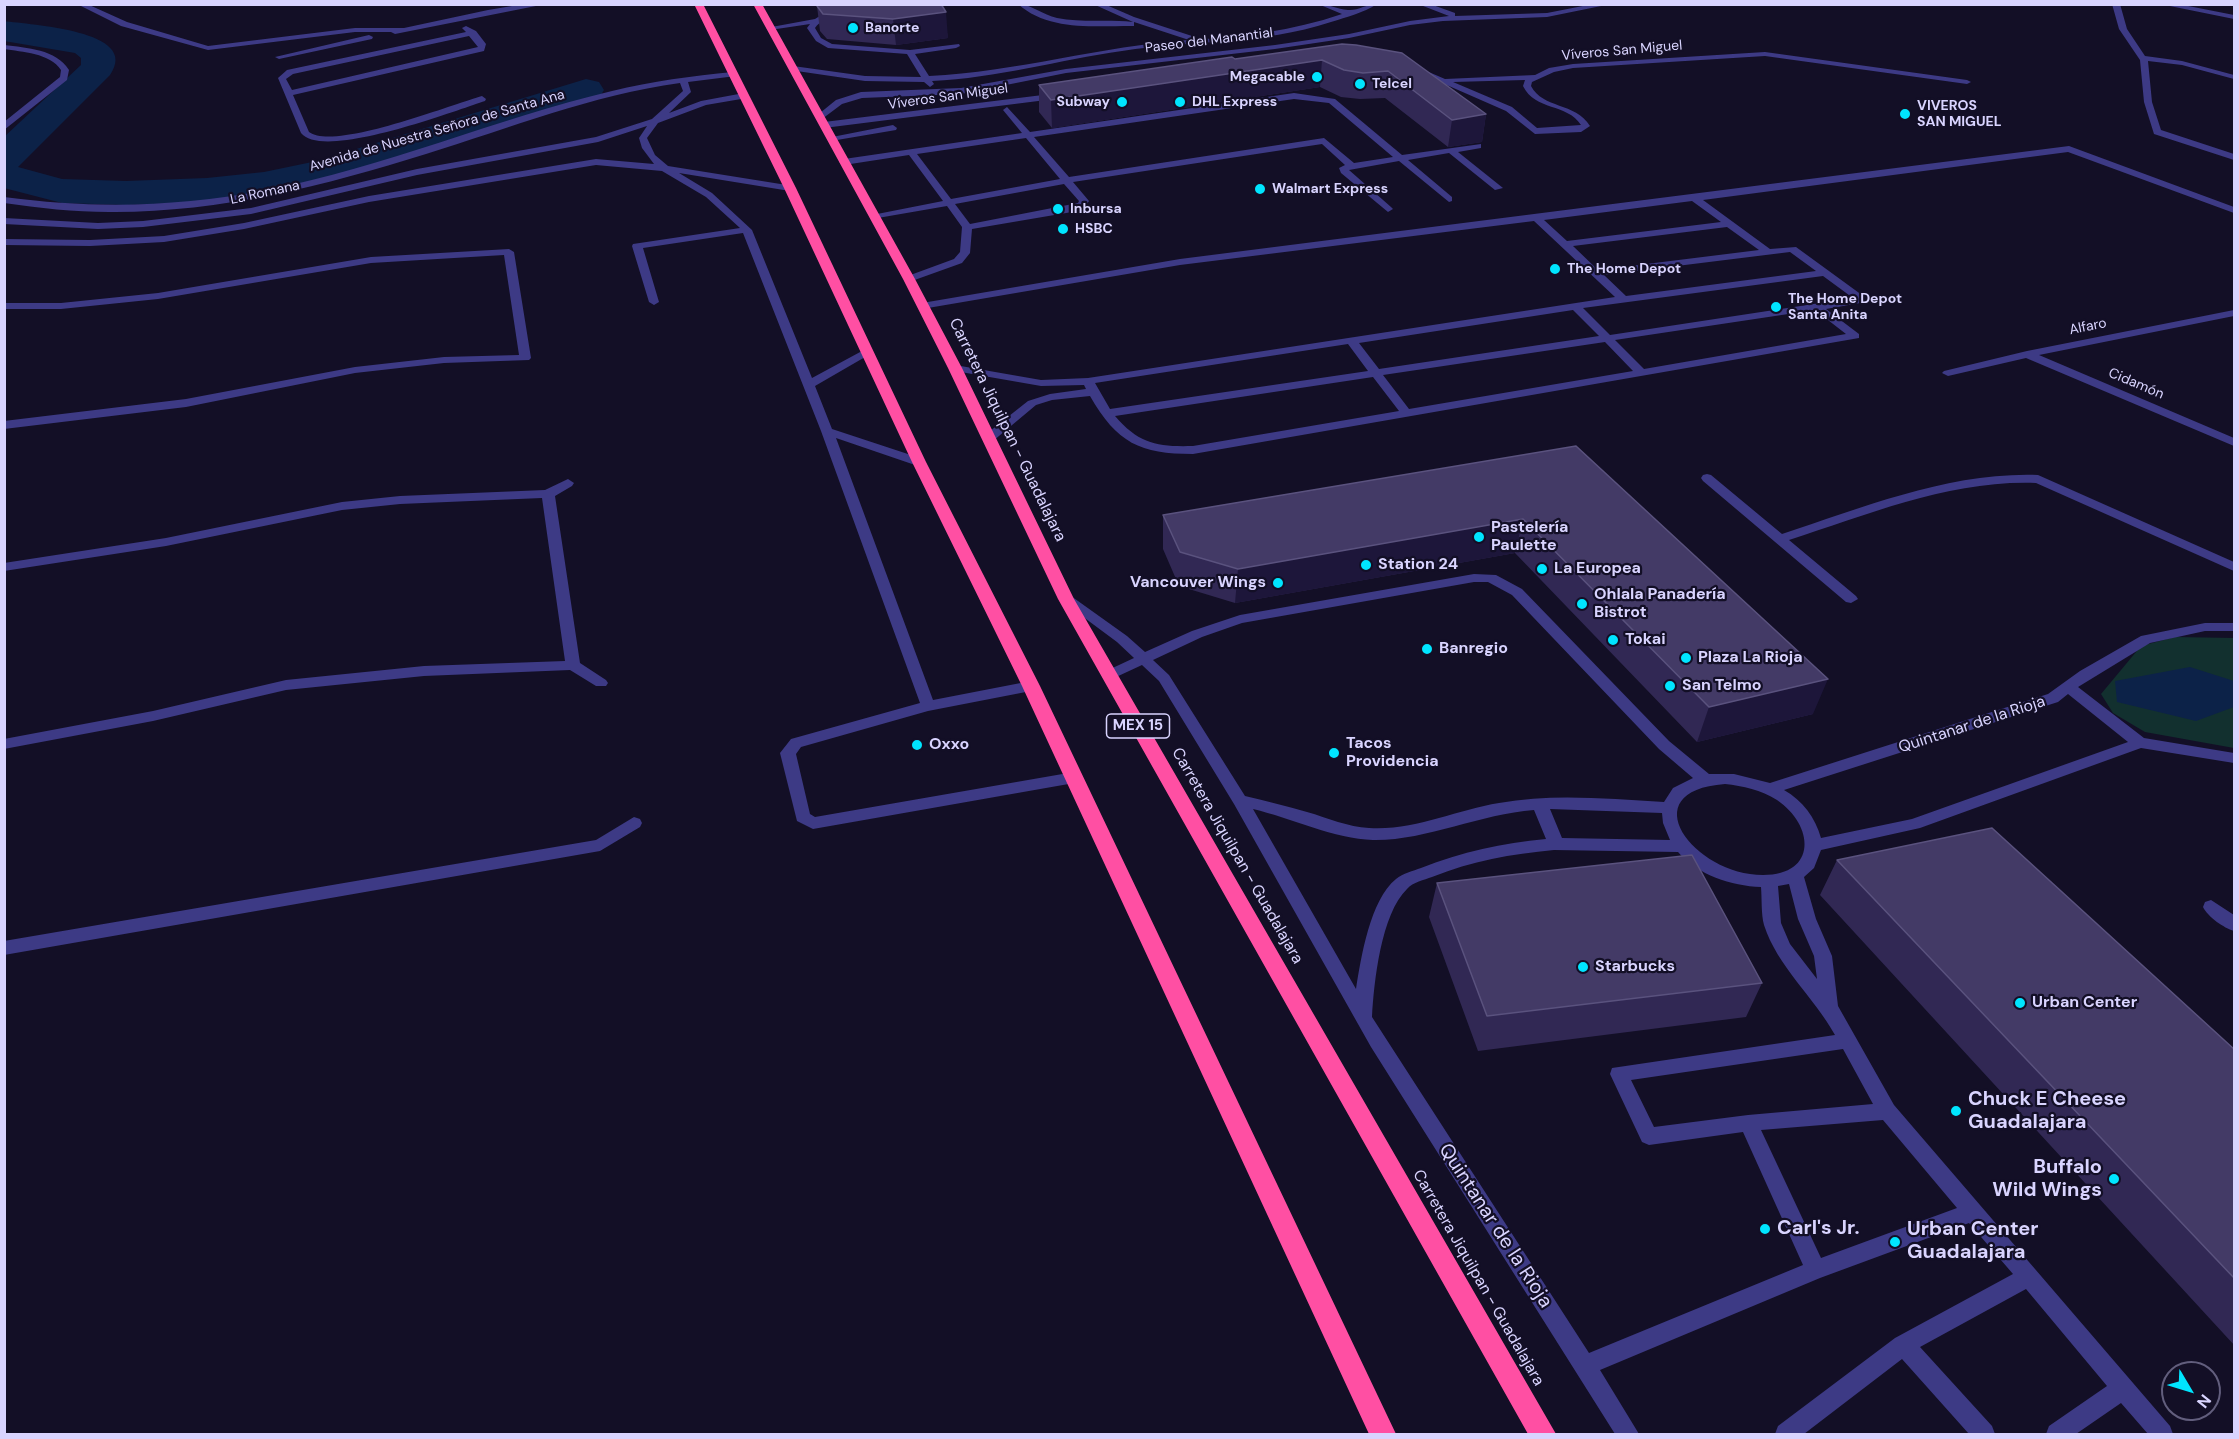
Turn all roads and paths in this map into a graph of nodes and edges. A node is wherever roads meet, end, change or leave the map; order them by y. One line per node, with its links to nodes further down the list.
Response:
1 (80, 4): 22 (street)
2 (543, 4): 17 (street)
3 (698, 4): 34 (highway)
4 (757, 4): 21 (highway, Carretera Jiquilpan - Guadalajara / MEX 15)
5 (858, 4): 19 (street)
6 (1021, 4): 20 (street)
7 (1096, 4): 20 (street)
8 (1321, 4): 15 (street)
9 (1374, 4): 15 (street, Paseo del Manantial)
10 (1421, 4): 18 (street)
11 (1608, 4): 18 (street, Paseo del Manantial)
12 (2116, 4): 30 (street)
13 (2163, 4): 16 (street)
14 (2231, 5): 16 (street)
15 (1351, 14): 24 (street, Paseo del Manantial)
16 (2235, 15)
17 (454, 19): 22 (street); 23 (street)
18 (1475, 19): 28 (street, Paseo del Manantial)
19 (815, 21): 21 (street); 27 (street)
20 (1146, 24): 24 (street)
21 (770, 28): 31 (highway, Carretera Jiquilpan - Guadalajara / MEX 15)
22 (403, 30): 29 (street)
23 (473, 33): 43 (street); 43 (street)
24 (1198, 41): 28 (street); 37 (street, Paseo del Manantial)
25 (956, 46): 27 (street)
26 (4, 47): 53 (street)
27 (910, 52): 37 (street)
28 (1217, 54): 32 (street); 39 (street, Paseo del Manantial)
29 (279, 57)
30 (2143, 58): 36 (street); 60 (street)
31 (793, 68): 37 (street, Paseo del Manantial); 54 (highway, Carretera Jiquilpan - Guadalajara / MEX 15)
32 (1171, 69)
33 (1414, 70): 41 (street)
34 (734, 75): 38 (street, Avenida de Nuestra Señora de Santa Ana); 45 (highway)
35 (1535, 77): 41 (street, Víveros San Miguel); 41 (street); 42 (street, Víveros San Miguel)
36 (2235, 77)
37 (924, 78): 44 (street)
38 (683, 80): 50 (street, La Romana); 71 (street, Avenida de Nuestra Señora de Santa Ana)
39 (1022, 81): 40 (street); 44 (street, Paseo del Manantial)
40 (1065, 81)
41 (1442, 81)
42 (1967, 82)
43 (291, 93): 46 (street)
44 (938, 93): 47 (street); 54 (street, Paseo del Manantial)
45 (744, 96): 50 (street, La Romana); 67 (highway)
46 (482, 99)
47 (953, 109): 48 (street, Víveros San Miguel); 49 (street); 54 (street, Víveros San Miguel)
48 (1007, 110): 49 (street, Víveros San Miguel); 55 (street)
49 (960, 118): 51 (street, Víveros San Miguel)
50 (655, 121): 56 (street, La Romana); 65 (street, La Romana)
51 (928, 123)
52 (907, 126): 54 (street, Víveros San Miguel)
53 (4, 127)
54 (825, 127): 63 (highway, Carretera Jiquilpan - Guadalajara / MEX 15)
55 (1030, 135): 59 (street); 61 (street); 66 (street)
56 (598, 139): 62 (street); 77 (street, La Romana)
57 (1478, 146): 58 (street)
58 (1450, 150): 61 (street); 68 (street)
59 (912, 153): 63 (street); 72 (street)
60 (2235, 157)
61 (1401, 158): 64 (street); 70 (street)
62 (596, 162): 65 (street, La Romana); 81 (street, La Romana)
63 (844, 162): 75 (highway, Carretera Jiquilpan - Guadalajara / MEX 15)
64 (1352, 166): 66 (street); 73 (street)
65 (666, 168): 67 (street, La Romana); 80 (street)
66 (1068, 180): 72 (street); 79 (street)
67 (790, 188): 96 (highway)
68 (1498, 188)
69 (1694, 198): 74 (street); 76 (street); 78 (street)
70 (1449, 199)
71 (4, 200)
72 (948, 200): 75 (street); 79 (street)
73 (1388, 209)
74 (2235, 210)
75 (873, 213): 86 (highway, Carretera Jiquilpan - Guadalajara / MEX 15)
76 (1538, 218): 82 (street); 90 (street)
77 (4, 221)
78 (1728, 224): 82 (street); 83 (street)
79 (967, 227): 86 (street)
80 (747, 230): 88 (street); 102 (street)
81 (4, 242)
82 (1566, 244): 84 (street)
83 (1768, 252): 84 (street); 85 (street)
84 (1595, 273): 87 (street)
85 (1825, 273): 87 (street); 92 (street)
86 (909, 279): 90 (highway, Carretera Jiquilpan - Guadalajara / MEX 15)
87 (1623, 299): 91 (street)
88 (654, 302)
89 (4, 306): 106 (street)
90 (922, 306): 98 (highway, Carretera Jiquilpan - Guadalajara / MEX 15)
91 (1575, 306): 94 (street); 95 (street)
92 (1817, 307): 94 (street); 99 (street)
93 (2235, 313): 97 (street, Alfaro)
94 (1609, 338): 99 (street); 100 (street)
95 (1351, 340): 100 (street); 103 (street)
96 (866, 353): 102 (street); 110 (highway)
97 (2027, 354): 101 (street, Alfaro); 109 (street, Cidamón)
98 (955, 368): 103 (street); 108 (highway, Carretera Jiquilpan - Guadalajara / MEX 15)
99 (1641, 372): 105 (street)
100 (1374, 373): 104 (street); 105 (street)
101 (1948, 374)
102 (809, 384): 107 (street)
103 (1091, 386): 104 (street); 108 (street)
104 (1108, 413): 105 (street)
105 (1406, 413)
106 (4, 425)
107 (827, 431): 110 (street); 126 (street)
108 (989, 438): 117 (highway, Carretera Jiquilpan - Guadalajara / MEX 15)
109 (2235, 442)
110 (919, 462): 124 (highway)
111 (1707, 478): 114 (street)
112 (568, 483): 113 (street)
113 (548, 494): 115 (street); 121 (street)
114 (1779, 539): 116 (street); 118 (street)
115 (4, 567)
116 (2235, 567)
117 (1066, 599): 120 (street, Quintanar de la Rioja); 122 (highway, Carretera Jiquilpan - Guadalajara / MEX 15)
118 (1851, 599)
119 (2235, 627): 125 (street, Quintanar de la Rioja)
120 (1144, 658): 122 (street); 131 (street); 133 (street, Quintanar de la Rioja)
121 (573, 665): 123 (street); 128 (street)
122 (1109, 675): 157 (highway, Carretera Jiquilpan - Guadalajara / MEX 15)
123 (602, 683)
124 (1031, 686): 126 (street); 130 (highway)
125 (2068, 687): 127 (street); 132 (street, Quintanar de la Rioja)
126 (928, 706): 130 (street)
127 (2140, 743): 129 (street); 138 (street)
128 (4, 744)
129 (2235, 758)
130 (1074, 778): 156 (highway)
131 (1705, 779): 132 (street); 135 (street)
132 (1769, 789): 138 (street)
133 (1240, 801): 134 (street); 146 (street, Quintanar de la Rioja)
134 (1540, 804): 135 (street); 137 (street)
135 (1669, 808): 139 (street)
136 (634, 823): 144 (street)
137 (1556, 844): 139 (street); 146 (street)
138 (1815, 845): 140 (street)
139 (1681, 846): 141 (street)
140 (1795, 874): 141 (street); 145 (street)
141 (1769, 881): 145 (street)
142 (2211, 907): 143 (street)
143 (2235, 924)
144 (4, 948)
145 (1830, 1009): 147 (street)
146 (1363, 1017): 154 (street, Quintanar de la Rioja)
147 (1848, 1041): 148 (street); 149 (street)
148 (1887, 1111): 149 (street); 150 (street)
149 (1748, 1123): 151 (street)
150 (1973, 1212): 151 (street); 152 (street)
151 (1816, 1270): 154 (street)
152 (2028, 1277): 153 (street); 155 (street)
153 (1903, 1345): 159 (street); 160 (street)
154 (1584, 1365): 158 (street, Quintanar de la Rioja)
155 (2122, 1388): 161 (street); 162 (street)
156 (1383, 1434)
157 (1543, 1434)
158 (1628, 1434)
159 (1786, 1434)
160 (1984, 1434)
161 (2056, 1434)
162 (2162, 1434)

